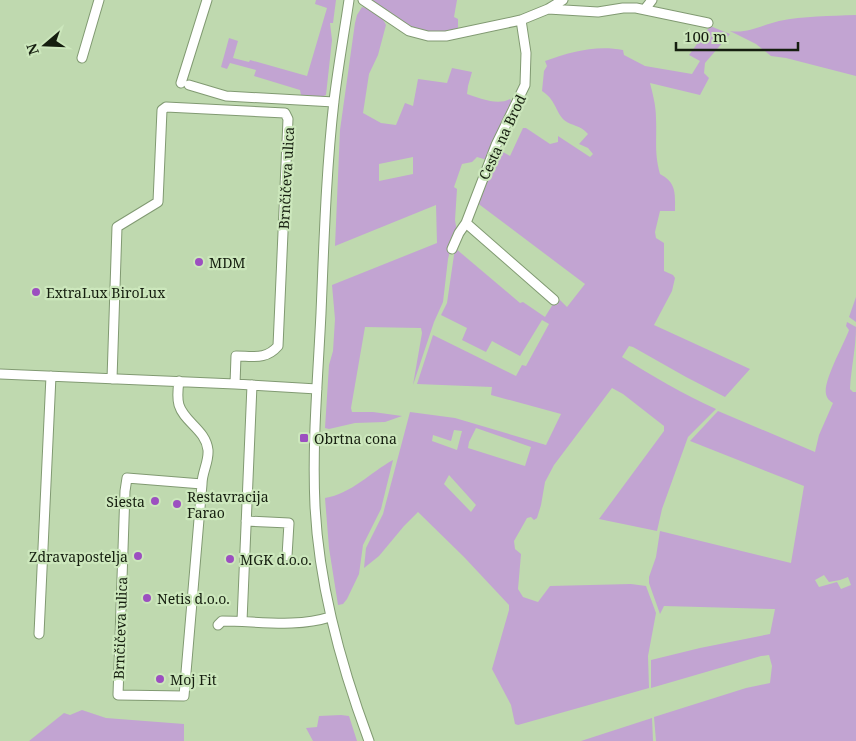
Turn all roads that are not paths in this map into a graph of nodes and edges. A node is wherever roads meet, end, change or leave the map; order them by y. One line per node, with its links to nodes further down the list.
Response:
1 (99, 0): 11 (street)
2 (207, 0): 12 (street)
3 (348, 0): 12 (street)
4 (363, 0): 9 (street)
5 (563, 0): 8 (street)
6 (652, 0): 7 (street)
7 (645, 9): 8 (street); 10 (street)
8 (548, 10): 9 (street)
9 (521, 20): 13 (street, Cesta na Brod)
10 (708, 23)
11 (82, 58)
12 (334, 102): 22 (street)
13 (466, 224): 14 (street, Cesta na Brod); 15 (street)
14 (452, 249)
15 (554, 300)
16 (0, 374): 17 (street)
17 (51, 376): 18 (street); 29 (street)
18 (112, 379): 19 (street); 20 (street, Brnčičeva ulica)
19 (178, 381): 20 (street); 23 (street, Brnčičeva ulica)
20 (235, 384): 21 (street)
21 (252, 384): 22 (street); 24 (street)
22 (317, 388): 26 (street)
23 (202, 484): 23 (street, Brnčičeva ulica)
24 (246, 521): 25 (street); 27 (street)
25 (287, 556)
26 (330, 617): 27 (street); 30 (street)
27 (242, 621): 28 (street)
28 (218, 625)
29 (39, 634)
30 (369, 741)

